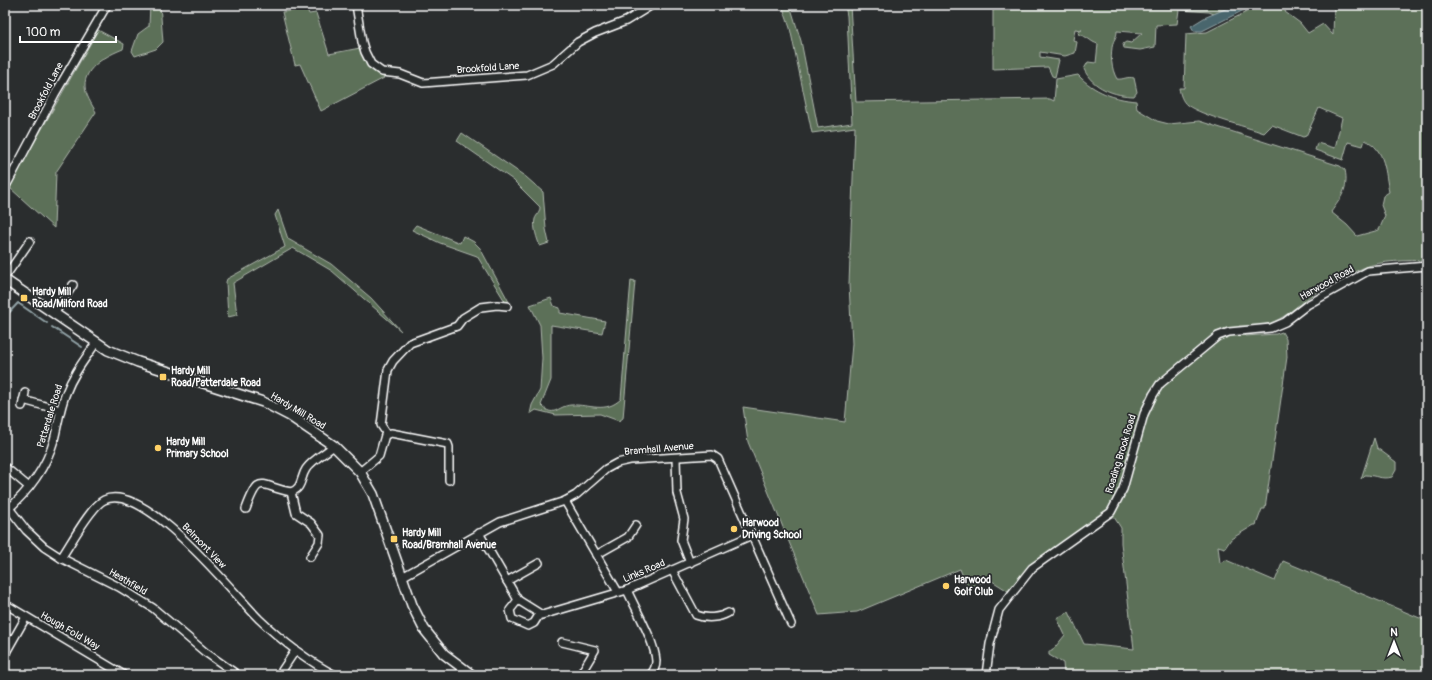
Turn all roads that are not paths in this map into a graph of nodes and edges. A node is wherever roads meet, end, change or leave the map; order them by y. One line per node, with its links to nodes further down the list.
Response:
1 (107, 5): 4 (street, Brookfold Lane)
2 (356, 5): 3 (street, Brookfold Lane)
3 (652, 5)
4 (5, 188)
5 (30, 241): 7 (street)
6 (1427, 266): 11 (street, Harwood Road)
7 (5, 278): 10 (main road, Hardy Mill Road)
8 (73, 285): 10 (street)
9 (507, 306): 15 (street)
10 (54, 314): 12 (main road, Hardy Mill Road)
11 (1242, 332): 55 (street, Roading Brook Road)
12 (96, 343): 14 (street, Patterdale Road); 16 (main road, Hardy Mill Road)
13 (23, 400): 14 (street)
14 (60, 410): 21 (street, Patterdale Road)
15 (387, 434): 19 (street); 20 (street)
16 (334, 446): 19 (main road, Hardy Mill Road); 22 (street)
17 (676, 458): 23 (street, Bramhall Avenue); 28 (street, Bramhall Avenue); 32 (street)
18 (5, 467): 21 (street)
19 (360, 472): 35 (main road, Hardy Mill Road)
20 (449, 480)
21 (29, 487): 25 (street, Patterdale Road)
22 (290, 492): 24 (street); 30 (street)
23 (565, 501): 27 (street, Bramhall Avenue); 29 (street)
24 (246, 509)
25 (7, 510): 31 (street, Heathfield)
26 (636, 524): 29 (street)
27 (480, 533): 35 (street, Bramhall Avenue); 36 (street)
28 (752, 535): 32 (street, Links Road); 44 (street, Bramhall Avenue)
29 (596, 555): 38 (street)
30 (310, 557)
31 (62, 558): 46 (street, Belmont View); 49 (street, Heathfield)
32 (690, 562): 34 (street, Links Road)
33 (538, 565): 36 (street)
34 (672, 570): 37 (street, Links Road); 41 (street)
35 (402, 577): 52 (main road, Hardy Mill Road)
36 (507, 581): 39 (street)
37 (626, 590): 38 (street, Links Road); 54 (street)
38 (618, 592): 42 (street, Links Road)
39 (518, 600): 42 (street); 42 (street, Links Road)
40 (5, 604): 43 (street, Hough Fold Way)
41 (729, 613)
42 (539, 615)
43 (26, 617): 47 (street); 48 (street, Hough Fold Way)
44 (792, 624)
45 (562, 642): 53 (street)
46 (295, 651): 50 (street); 51 (street, Belmont View)
47 (5, 654)
48 (124, 675)
49 (238, 675)
50 (279, 675)
51 (334, 675)
52 (472, 675)
53 (580, 675)
54 (650, 675)
55 (986, 675)

